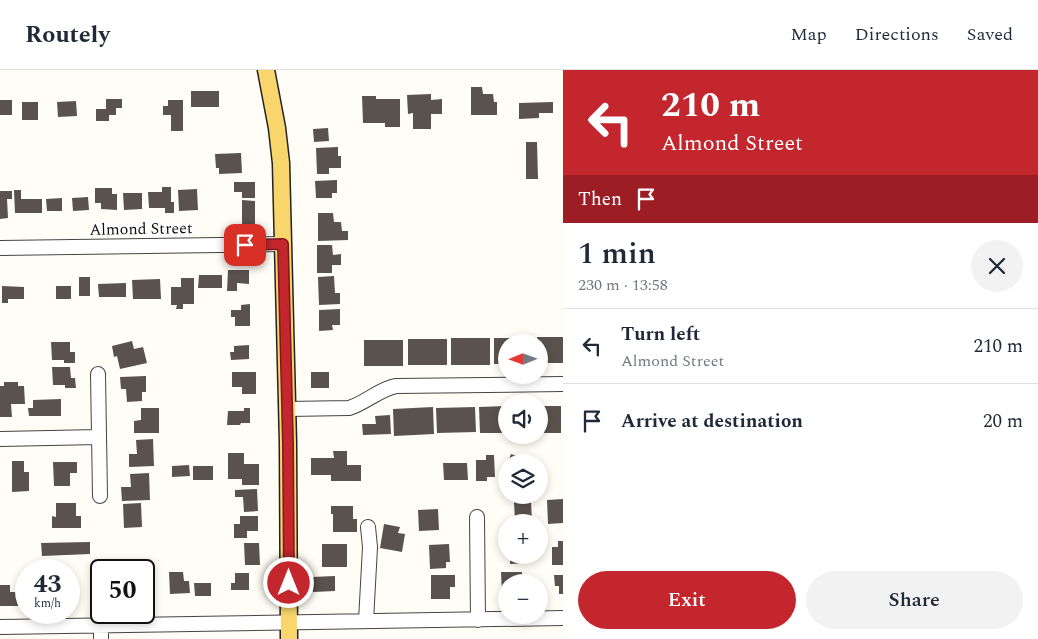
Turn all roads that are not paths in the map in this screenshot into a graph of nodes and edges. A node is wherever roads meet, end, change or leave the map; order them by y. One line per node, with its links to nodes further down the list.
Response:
1 (266, 70): 2 (main road)
2 (283, 244): 3 (street, Almond Street); 6 (main road)
3 (0, 248)
4 (98, 374): 7 (street)
5 (563, 384): 6 (street)
6 (287, 409): 16 (main road)
7 (99, 437): 8 (street); 9 (street)
8 (0, 439)
9 (100, 496)
10 (477, 517): 13 (street)
11 (368, 527): 14 (street)
12 (563, 618): 13 (street)
13 (478, 620): 14 (street)
14 (366, 622): 16 (street)
15 (0, 627): 17 (street)
16 (289, 631): 17 (street)
17 (101, 632)

